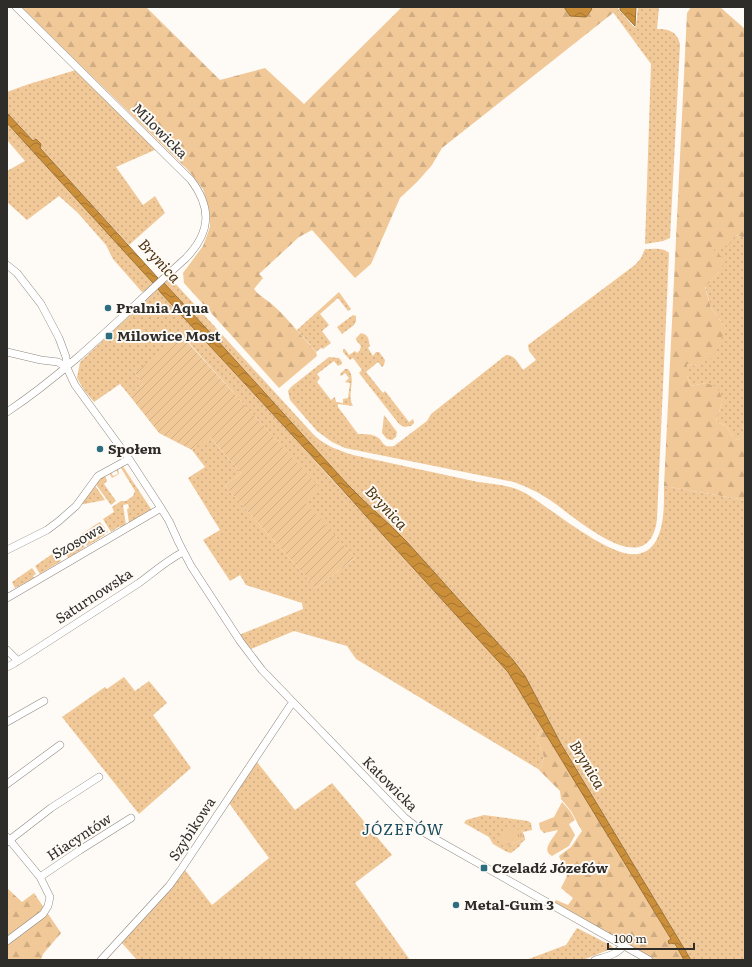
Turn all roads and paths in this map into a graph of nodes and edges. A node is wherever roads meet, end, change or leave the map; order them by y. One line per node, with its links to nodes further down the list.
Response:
1 (16, 7): 4 (street, Milowicka)
2 (8, 269): 4 (street)
3 (7, 352): 4 (street)
4 (67, 368): 5 (street, Milowicka); 6 (street)
5 (7, 412)
6 (129, 459): 7 (street); 8 (street)
7 (161, 508): 9 (street); 10 (street, Szosowa)
8 (7, 550)
9 (183, 552): 12 (street, Saturnowska); 15 (street)
10 (7, 598)
11 (7, 650): 12 (street)
12 (16, 662): 13 (street, Saturnowska)
13 (7, 667)
14 (44, 701): 16 (street)
15 (293, 703): 24 (street, Katowicka); 25 (street, Szybikowa)
16 (7, 722)
17 (60, 745): 19 (street)
18 (99, 777): 21 (street)
19 (7, 784)
20 (131, 818): 22 (street, Hiacyntów)
21 (8, 840): 22 (street)
22 (40, 877): 23 (street)
23 (7, 941)
24 (623, 946): 26 (street); 27 (street, Katowicka)
25 (101, 960)
26 (595, 960)
27 (649, 960)

